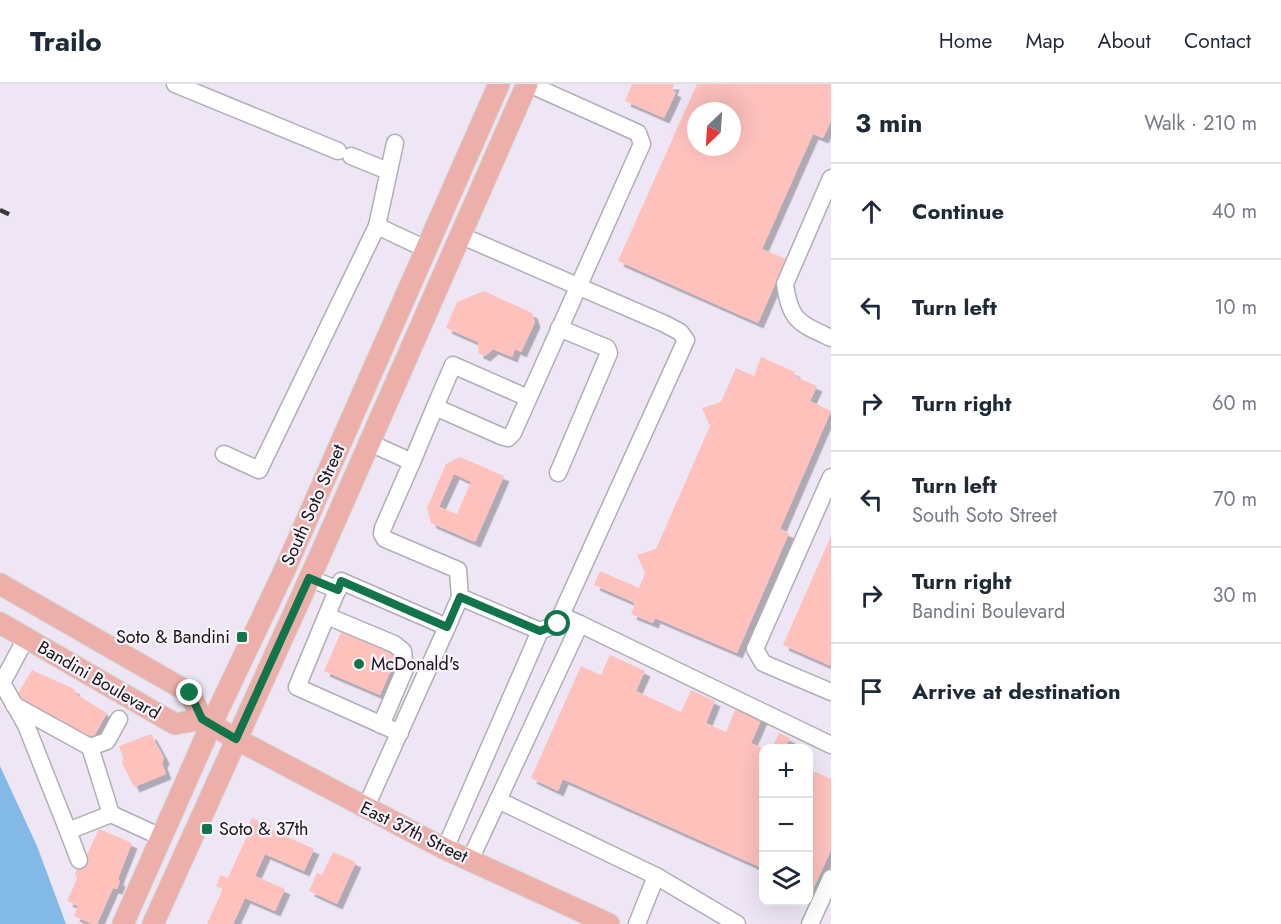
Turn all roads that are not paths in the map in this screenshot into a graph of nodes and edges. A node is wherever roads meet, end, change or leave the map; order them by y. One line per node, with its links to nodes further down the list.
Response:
1 (175, 84): 5 (lane)
2 (499, 84): 7 (main road, South Soto Street)
3 (528, 84): 9 (main road, South Soto Street); 11 (lane)
4 (394, 143): 5 (lane)
5 (388, 171): 8 (lane)
6 (831, 178): 13 (lane)
7 (436, 224): 9 (main road); 10 (main road, South Soto Street)
8 (377, 226): 10 (lane); 17 (lane)
9 (462, 236): 11 (lane); 16 (main road, South Soto Street)
10 (426, 249): 36 (main road, South Soto Street)
11 (577, 286): 12 (lane); 26 (lane)
12 (559, 328): 14 (lane); 19 (lane)
13 (831, 338)
14 (528, 398): 15 (lane); 15 (lane)
15 (435, 407): 18 (lane)
16 (370, 442): 18 (lane); 21 (main road, South Soto Street)
17 (224, 454)
18 (412, 462): 24 (lane)
19 (558, 472)
20 (831, 477): 32 (lane)
21 (309, 578): 23 (lane); 36 (main road, South Soto Street)
22 (0, 584): 36 (main road, Bandini Boulevard)
23 (338, 590): 25 (lane); 29 (lane)
24 (460, 597): 29 (lane); 30 (lane)
25 (327, 616): 35 (lane); 35 (lane)
26 (562, 616): 28 (lane); 30 (lane)
27 (0, 623): 31 (main road, Bandini Boulevard)
28 (580, 624): 38 (lane); 40 (lane)
29 (447, 627): 37 (lane)
30 (540, 631): 45 (lane)
31 (26, 638): 33 (lane); 36 (main road, Bandini Boulevard)
32 (831, 692)
33 (14, 705): 39 (lane); 43 (lane)
34 (119, 719): 39 (lane)
35 (381, 724): 37 (lane)
36 (218, 729): 41 (main road, East 37th Street); 44 (main road, South Soto Street); 51 (main road, South Soto Street)
37 (399, 733): 41 (lane)
38 (831, 745)
39 (90, 747): 42 (lane)
40 (498, 800): 47 (lane); 48 (lane)
41 (365, 809): 45 (main road, East 37th Street)
42 (111, 814): 43 (lane); 44 (lane)
43 (68, 831): 46 (lane)
44 (161, 837): 50 (main road, South Soto Street)
45 (444, 849): 47 (main road, East 37th Street)
46 (79, 860)
47 (470, 860): 52 (main road, East 37th Street)
48 (656, 876): 53 (lane); 54 (lane)
49 (831, 878): 55 (lane)
50 (123, 924)
51 (153, 924)
52 (609, 924)
53 (637, 924)
54 (737, 924)
55 (810, 924)

